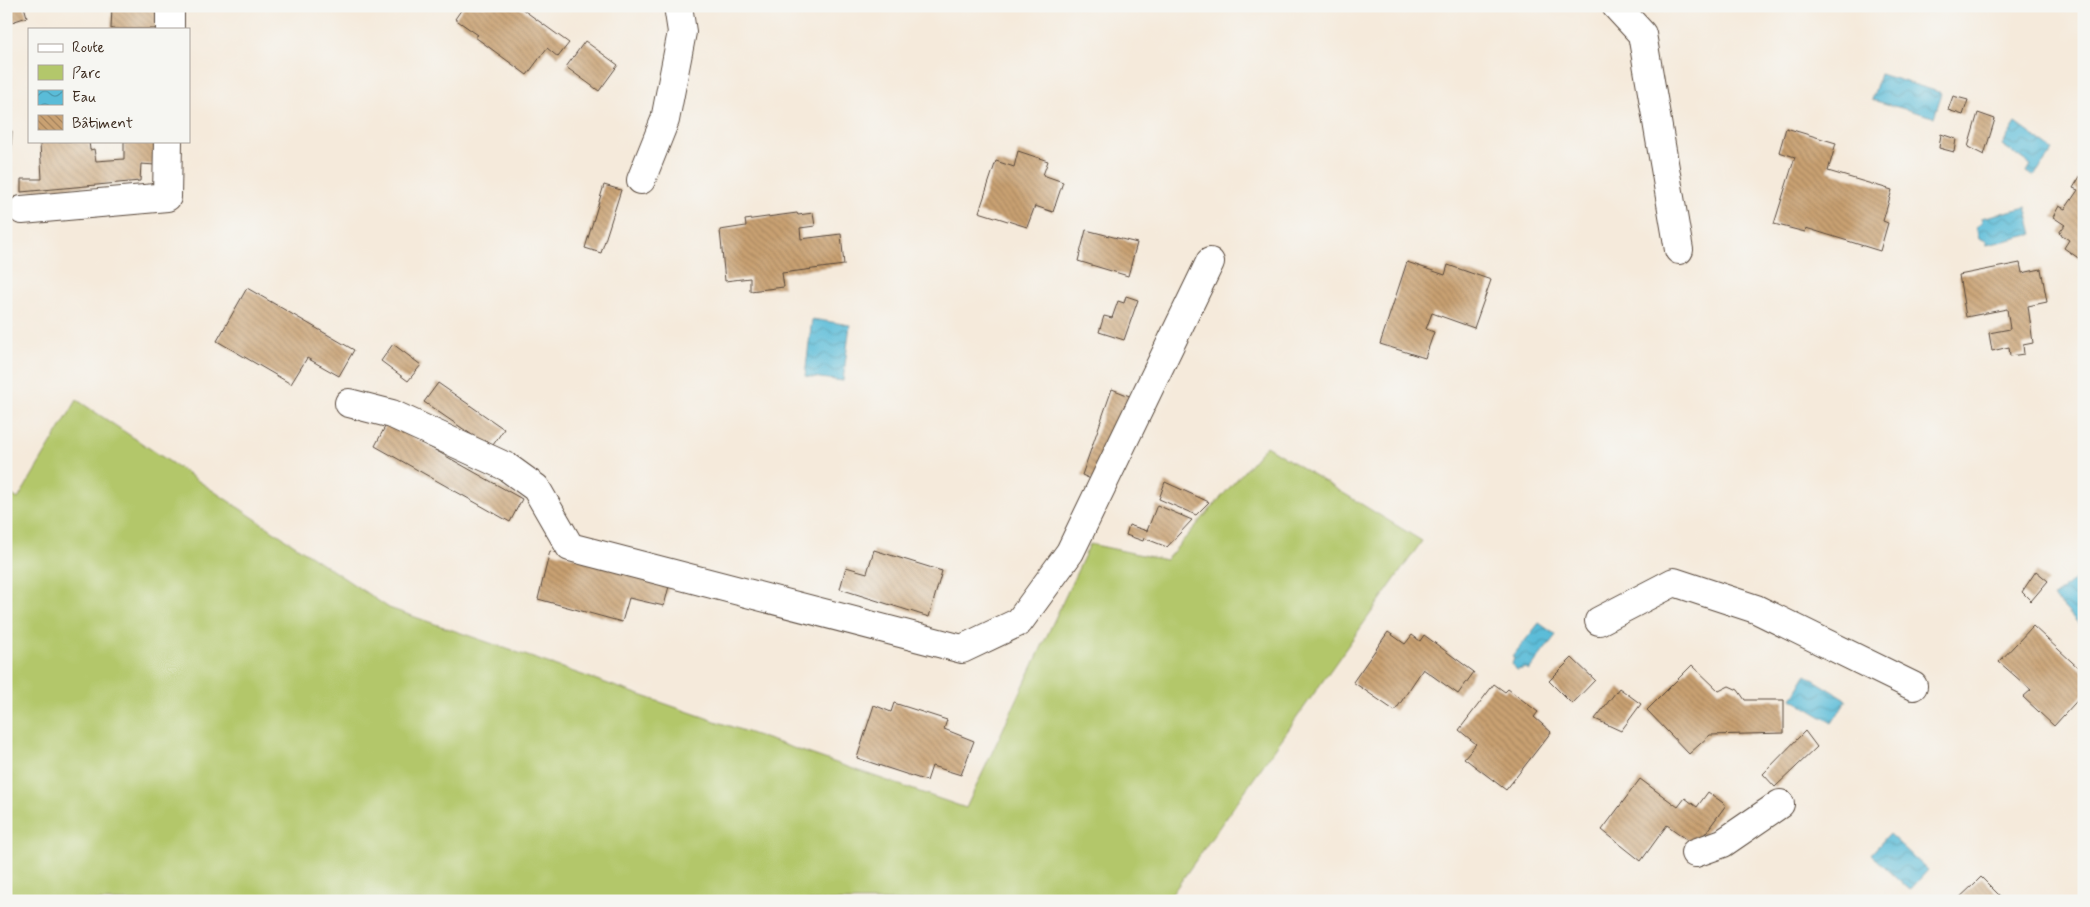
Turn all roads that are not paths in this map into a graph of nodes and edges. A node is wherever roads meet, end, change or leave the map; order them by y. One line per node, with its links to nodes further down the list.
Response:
1 (170, 6): 4 (lane)
2 (678, 6): 6 (lane)
3 (1616, 6): 8 (lane)
4 (170, 28)
5 (168, 142): 7 (lane)
6 (641, 180)
7 (22, 210)
8 (1679, 250)
9 (1210, 262): 10 (lane)
10 (349, 403)
11 (1600, 621): 12 (lane)
12 (1913, 686)
13 (1780, 804): 14 (lane)
14 (1695, 853)

